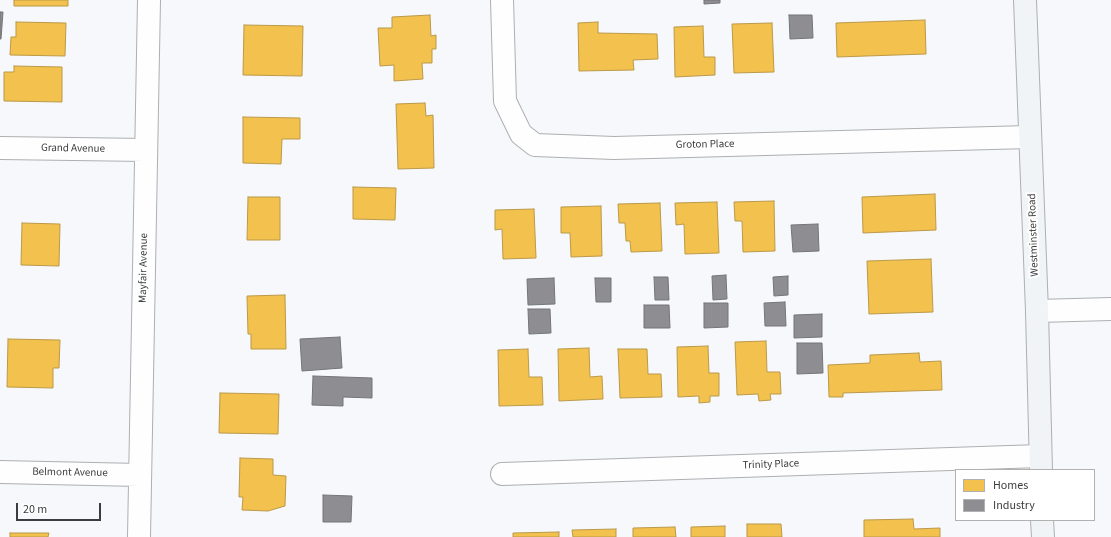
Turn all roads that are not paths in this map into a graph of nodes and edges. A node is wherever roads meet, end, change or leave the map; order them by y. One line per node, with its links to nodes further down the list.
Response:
1 (149, 0): 6 (street, Mayfair Avenue)
2 (502, 0): 4 (street, Groton Place)
3 (1025, 0): 4 (main road, Westminster Road)
4 (1030, 137): 8 (main road, Westminster Road)
5 (0, 148): 6 (street, Grand Avenue)
6 (146, 150): 12 (street, Mayfair Avenue)
7 (1111, 309): 8 (street)
8 (1037, 311): 9 (main road, Westminster Road)
9 (1040, 463): 11 (street, Trinity Place)
10 (0, 472): 12 (street, Belmont Avenue)
11 (502, 474)
12 (140, 475): 14 (street, Mayfair Avenue)
13 (1042, 521): 15 (main road)
14 (139, 537)
15 (1043, 537)

